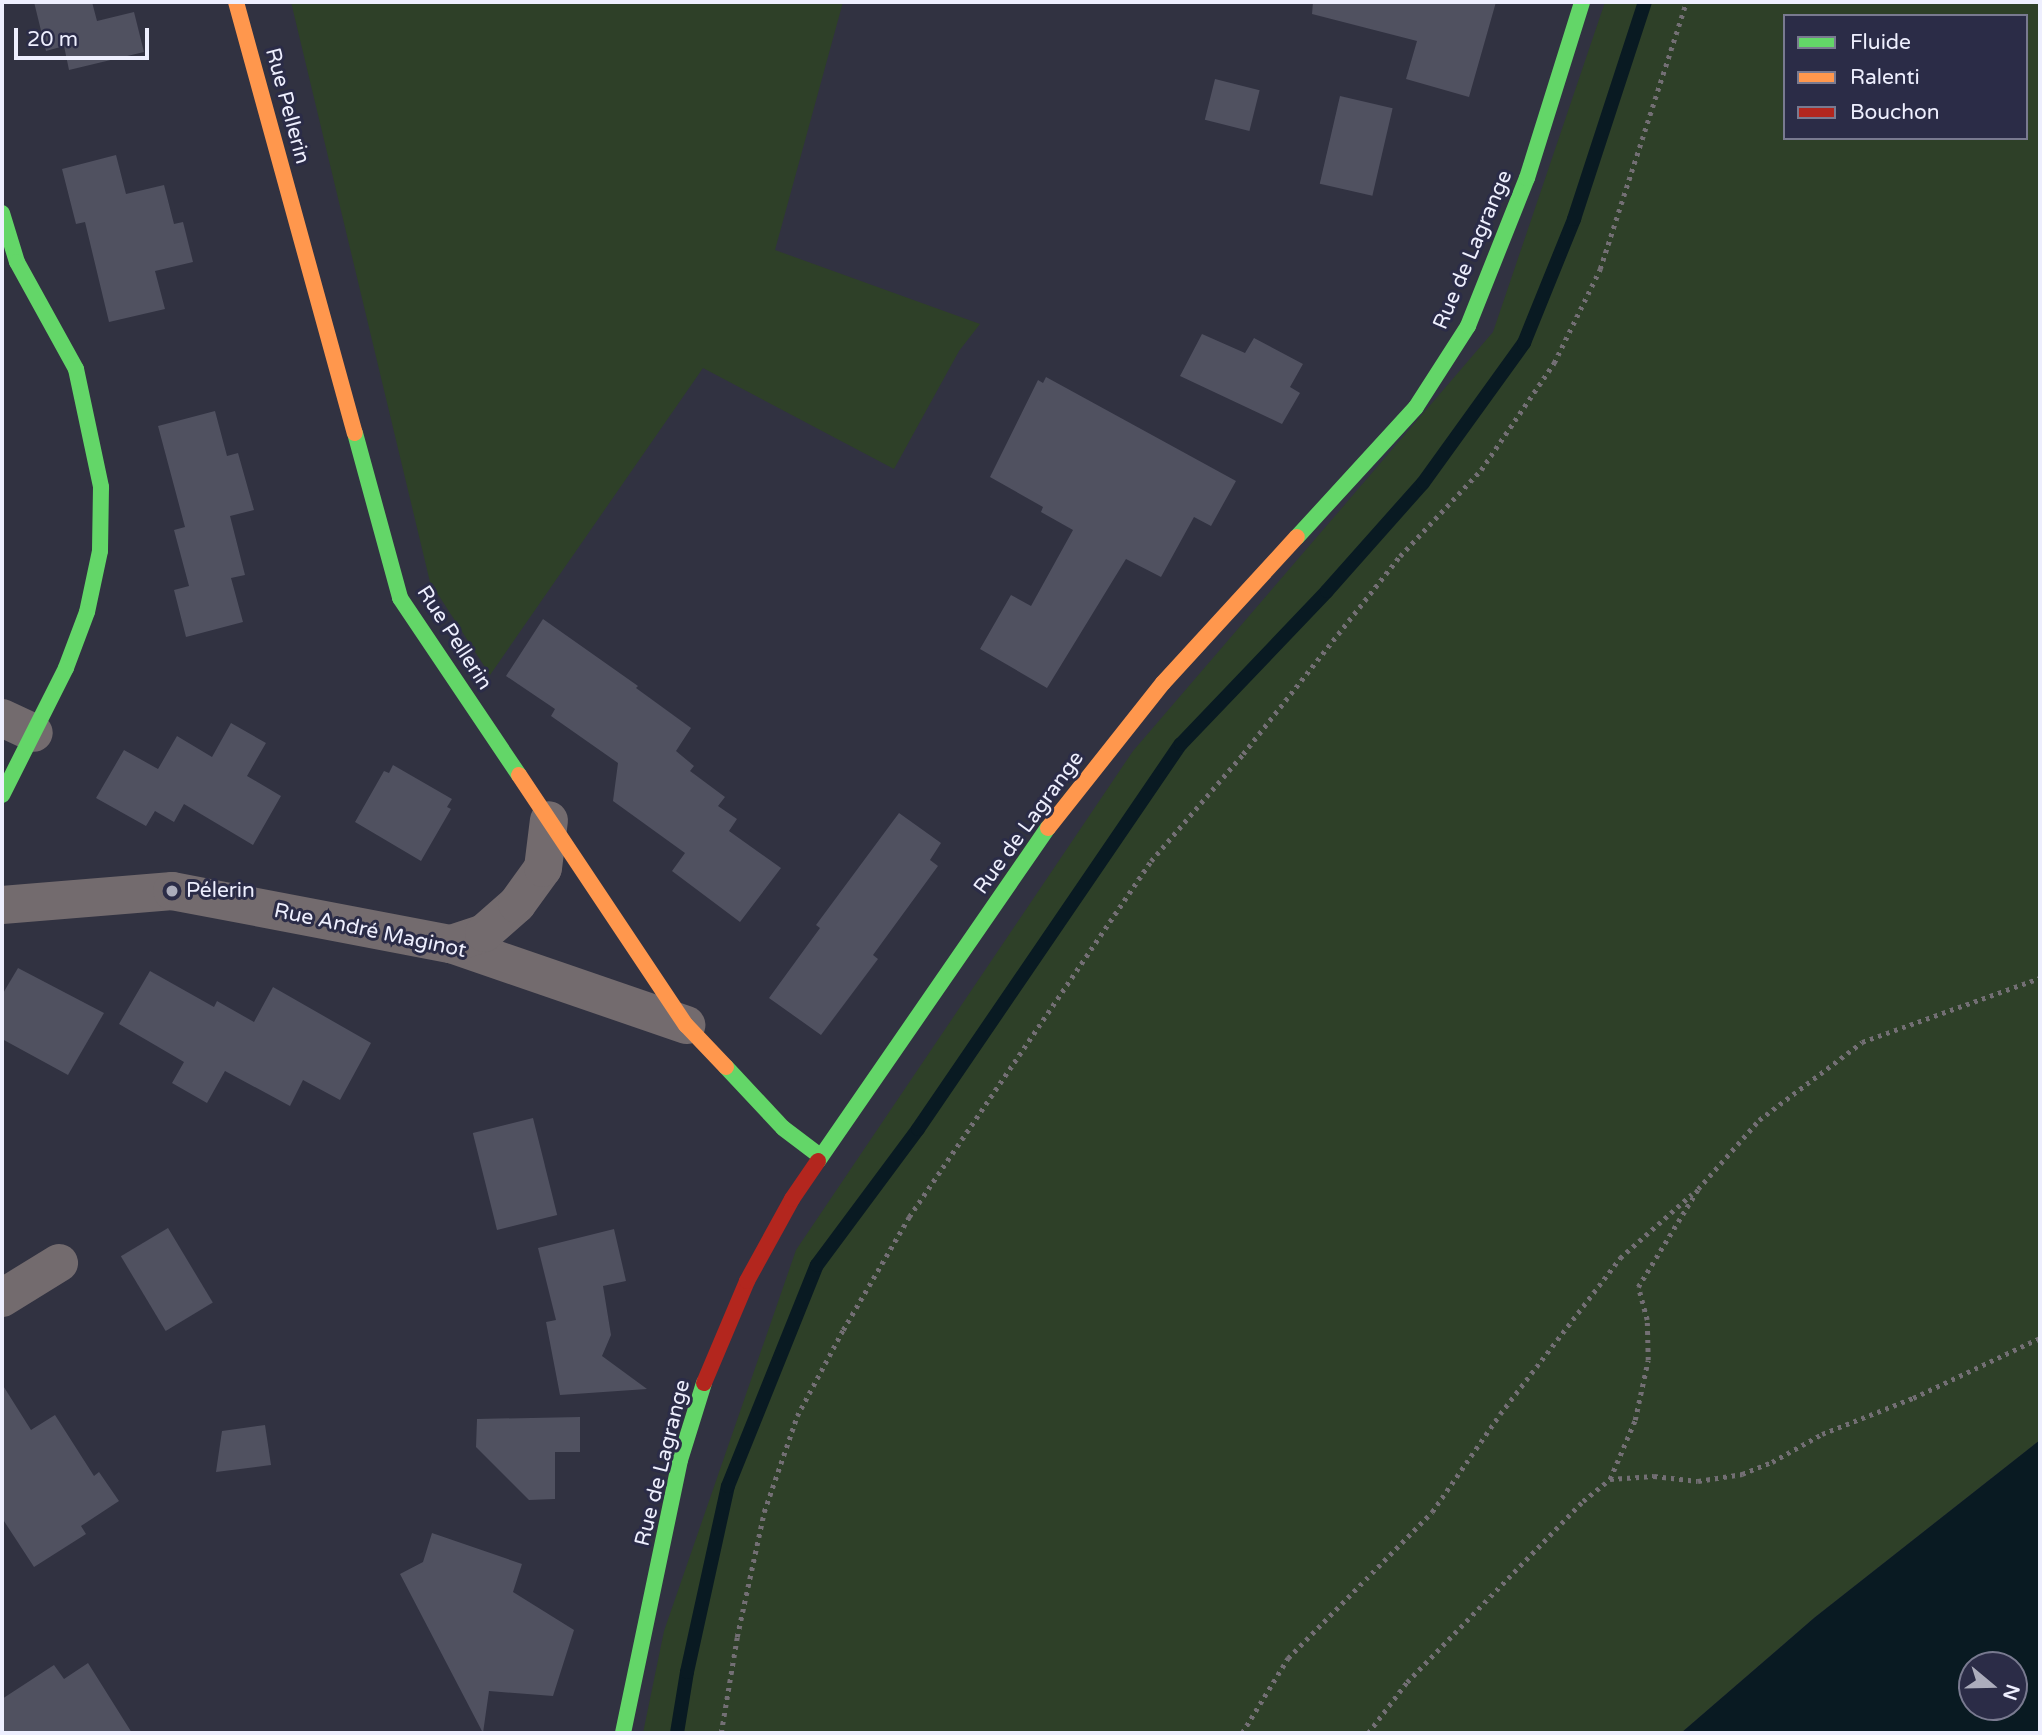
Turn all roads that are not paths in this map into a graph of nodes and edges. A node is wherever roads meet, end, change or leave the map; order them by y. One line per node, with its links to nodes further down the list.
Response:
1 (236, 2): 6 (street, Rue Pellerin)
2 (1582, 2): 10 (street, Rue de Lagrange)
3 (2, 213): 4 (street)
4 (18, 726): 5 (street)
5 (2, 795)
6 (549, 820): 8 (street); 9 (street, Rue Pellerin)
7 (2, 905): 8 (street, Rue André Maginot)
8 (451, 944): 9 (street, Rue André Maginot)
9 (686, 1025): 10 (street, Rue Pellerin)
10 (820, 1156): 13 (street, Rue de Lagrange)
11 (59, 1263): 12 (street)
12 (2, 1298)
13 (623, 1733)

